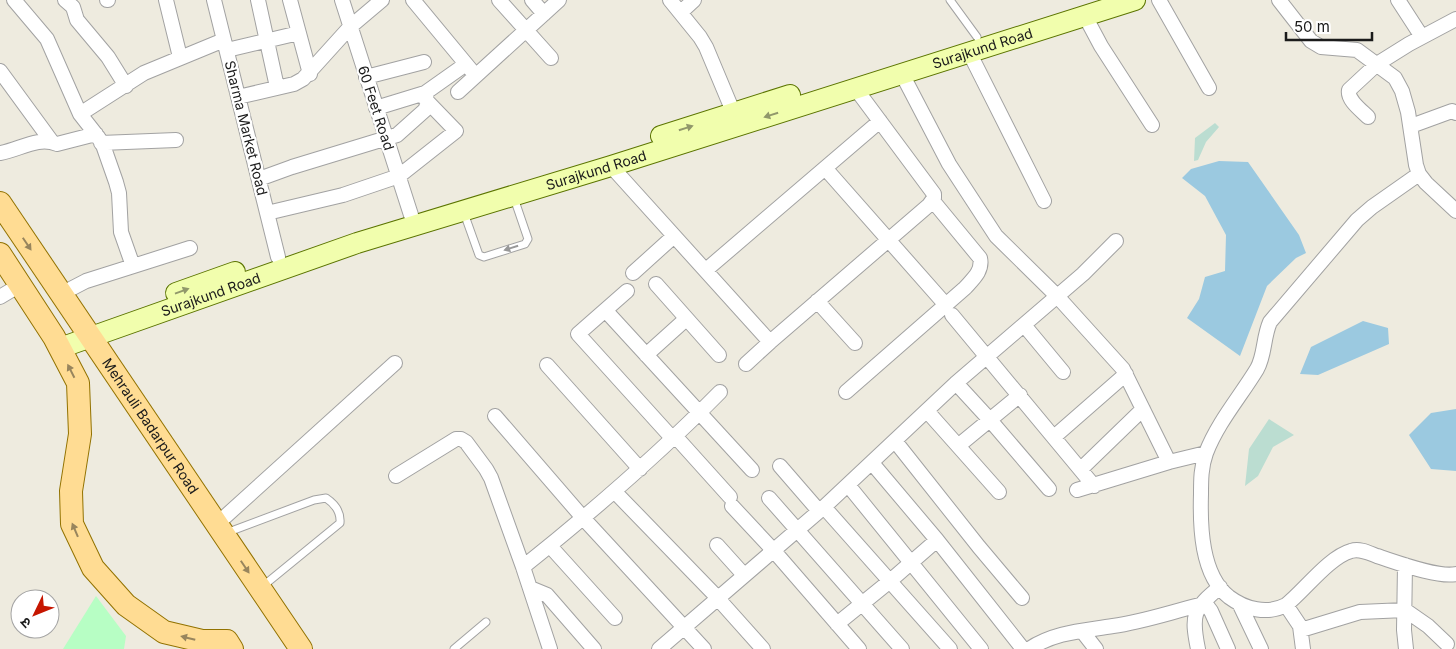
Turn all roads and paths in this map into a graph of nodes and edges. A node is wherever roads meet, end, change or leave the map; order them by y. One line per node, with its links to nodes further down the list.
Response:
1 (14, 0): 50 (street)
2 (65, 0): 41 (street)
3 (166, 0): 31 (street)
4 (214, 0): 30 (street, Sharma Market Road)
5 (258, 0): 28 (street)
6 (290, 0): 26 (street)
7 (342, 0): 24 (street, 60 Feet Road)
8 (382, 0): 24 (street)
9 (414, 0): 34 (street)
10 (499, 0): 25 (street)
11 (532, 0): 22 (street)
12 (559, 0): 22 (street)
13 (670, 0): 21 (street)
14 (694, 0): 21 (street)
15 (950, 0): 29 (lane)
16 (1135, 0): 20 (main road, Surajkund Road)
17 (1159, 0): 43 (street)
18 (1279, 0): 35 (street)
19 (1398, 0): 27 (street)
20 (1088, 8): 29 (main road, Surajkund Road); 54 (street)
21 (681, 12): 52 (street)
22 (544, 14): 25 (street)
23 (1456, 19): 27 (street)
24 (350, 27): 37 (street); 40 (street, 60 Feet Road)
25 (526, 30): 32 (street); 39 (street)
26 (299, 33): 28 (street); 37 (street)
27 (1422, 37): 35 (street)
28 (267, 41): 30 (street); 42 (street)
29 (973, 44): 38 (main road, Surajkund Road); 52 (main road, Surajkund Road); 69 (street)
30 (225, 45): 31 (street); 46 (street, Sharma Market Road)
31 (180, 57): 41 (street)
32 (551, 58)
33 (424, 62): 40 (street)
34 (466, 64): 39 (street); 47 (street)
35 (1377, 64): 51 (street); 55 (street)
36 (0, 71): 60 (street)
37 (310, 74): 42 (street)
38 (902, 74): 44 (main road, Surajkund Road); 88 (street)
39 (476, 76): 45 (street)
40 (366, 77): 48 (street, 60 Feet Road)
41 (126, 86): 50 (street)
42 (277, 87): 46 (street)
43 (1210, 88)
44 (856, 89): 52 (main road, Surajkund Road, one-way to 52); 53 (street)
45 (458, 92)
46 (238, 97): 66 (street, Sharma Market Road)
47 (426, 97): 48 (street); 57 (street); 65 (street)
48 (376, 108): 57 (street, 60 Feet Road)
49 (1456, 112): 55 (street)
50 (80, 114): 56 (street)
51 (1368, 117)
52 (736, 119): 62 (main road, Surajkund Road); 74 (main road, Surajkund Road, one-way to 52)
53 (880, 120): 63 (street); 68 (street)
54 (1152, 125)
55 (1410, 126): 64 (street)
56 (99, 138): 59 (street); 60 (street); 81 (street)
57 (386, 138): 65 (street, 60 Feet Road); 66 (street)
58 (0, 140): 61 (street)
59 (176, 140)
60 (52, 142): 61 (street)
61 (5, 152)
62 (611, 166): 67 (main road, Surajkund Road); 75 (street)
63 (825, 168): 76 (street); 82 (street)
64 (1419, 174): 71 (street); 120 (street)
65 (399, 176): 73 (street); 74 (street, 60 Feet Road)
66 (259, 179): 73 (street, Sharma Market Road)
67 (513, 195): 72 (main road, Surajkund Road); 72 (lane, one-way to 72)
68 (932, 201): 76 (street); 91 (street)
69 (1044, 201)
70 (0, 203): 87 (main road, Mehrauli Badarpur Road, one-way to 87)
71 (1453, 206)
72 (463, 210): 95 (main road, Surajkund Road)
73 (267, 213): 80 (street, Sharma Market Road)
74 (411, 215): 80 (main road, Surajkund Road)
75 (674, 236): 82 (street); 83 (street)
76 (889, 239): 90 (street); 91 (street)
77 (1116, 241): 88 (street)
78 (190, 248): 81 (street)
79 (0, 254): 85 (main road)
80 (278, 257): 95 (main road, Surajkund Road, one-way to 80)
81 (133, 266): 87 (street)
82 (706, 270): 96 (street)
83 (633, 274)
84 (656, 284): 93 (street)
85 (20, 285): 89 (street); 97 (main road)
86 (627, 291): 92 (street)
87 (61, 294): 95 (main road, Mehrauli Badarpur Road)
88 (1057, 296): 94 (street); 106 (street)
89 (0, 297)
90 (817, 301): 96 (street); 98 (street)
91 (949, 310): 101 (street); 109 (street)
92 (606, 311): 99 (street); 117 (street)
93 (686, 319): 99 (street); 100 (street)
94 (1024, 325): 101 (street); 105 (street)
95 (86, 332): 97 (main road, Surajkund Road); 137 (main road, Mehrauli Badarpur Road)
96 (770, 342): 103 (street)
97 (57, 343): 167 (main road, one-way to 97)
98 (855, 343)
99 (646, 354): 113 (street)
100 (720, 356)
101 (988, 356): 107 (street); 110 (street)
102 (395, 362): 137 (street)
103 (746, 364)
104 (547, 365): 124 (street)
105 (1063, 372)
106 (1126, 374): 111 (street); 116 (street)
107 (956, 383): 112 (street); 115 (street)
108 (720, 392): 113 (street)
109 (846, 392)
110 (1020, 395): 115 (street); 116 (street)
111 (1143, 409): 121 (street); 125 (street)
112 (927, 411): 118 (street); 119 (street)
113 (699, 413): 117 (street); 126 (street)
114 (495, 416): 136 (street)
115 (990, 420): 119 (street); 130 (street)
116 (1054, 437): 125 (street)
117 (675, 438): 124 (street); 142 (street)
118 (895, 441): 122 (street); 152 (street)
119 (958, 446): 133 (street)
120 (1206, 453): 121 (street); 149 (street)
121 (1169, 462): 129 (street)
122 (872, 463): 128 (street); 139 (street)
123 (780, 466): 135 (street)
124 (640, 469): 132 (street)
125 (1081, 469): 129 (street)
126 (752, 470)
127 (396, 476): 145 (street)
128 (848, 485): 135 (street); 143 (street)
129 (1094, 486): 131 (street)
130 (1049, 489)
131 (1077, 490)
132 (615, 492): 136 (street); 153 (street)
133 (998, 492)
134 (769, 498): 138 (street)
135 (822, 509): 138 (street); 148 (street)
136 (584, 519): 141 (street); 162 (street)
137 (220, 529): 151 (main road, Mehrauli Badarpur Road, one-way to 151); 151 (lane)
138 (797, 530): 142 (street); 155 (street)
139 (937, 540): 143 (street); 166 (street)
140 (717, 544): 147 (street)
141 (550, 546): 145 (street); 159 (street)
142 (774, 551): 147 (street); 161 (street)
143 (912, 563): 148 (street); 178 (street)
144 (1405, 565): 146 (street); 157 (street); 158 (street)
145 (523, 567): 150 (street)
146 (1456, 574)
147 (744, 575): 153 (street)
148 (890, 582): 155 (street); 177 (street)
149 (1220, 587): 154 (street); 156 (street)
150 (530, 588): 170 (street); 171 (street)
151 (260, 589): 168 (main road, Mehrauli Badarpur Road)
152 (1022, 598)
153 (718, 599): 162 (street); 174 (street)
154 (1239, 603): 157 (street); 182 (street)
155 (862, 604): 161 (street); 176 (street)
156 (1200, 605): 164 (street); 180 (street); 181 (street)
157 (1286, 605): 163 (street)
158 (1404, 610): 163 (street); 165 (street); 184 (street)
159 (615, 618)
160 (486, 622): 169 (lane)
161 (837, 624): 175 (street)
162 (684, 627): 172 (street); 173 (street)
163 (1301, 630): 183 (street)
164 (1082, 631): 166 (street); 179 (street)
165 (1447, 644)
166 (1031, 648)
167 (232, 649)
168 (301, 649)
169 (454, 649)
170 (550, 649)
171 (594, 649)
172 (659, 649)
173 (704, 649)
174 (763, 649)
175 (859, 649)
176 (902, 649)
177 (950, 649)
178 (981, 649)
179 (1096, 649)
180 (1198, 649)
181 (1228, 649)
182 (1260, 649)
183 (1303, 649)
184 (1406, 649)

